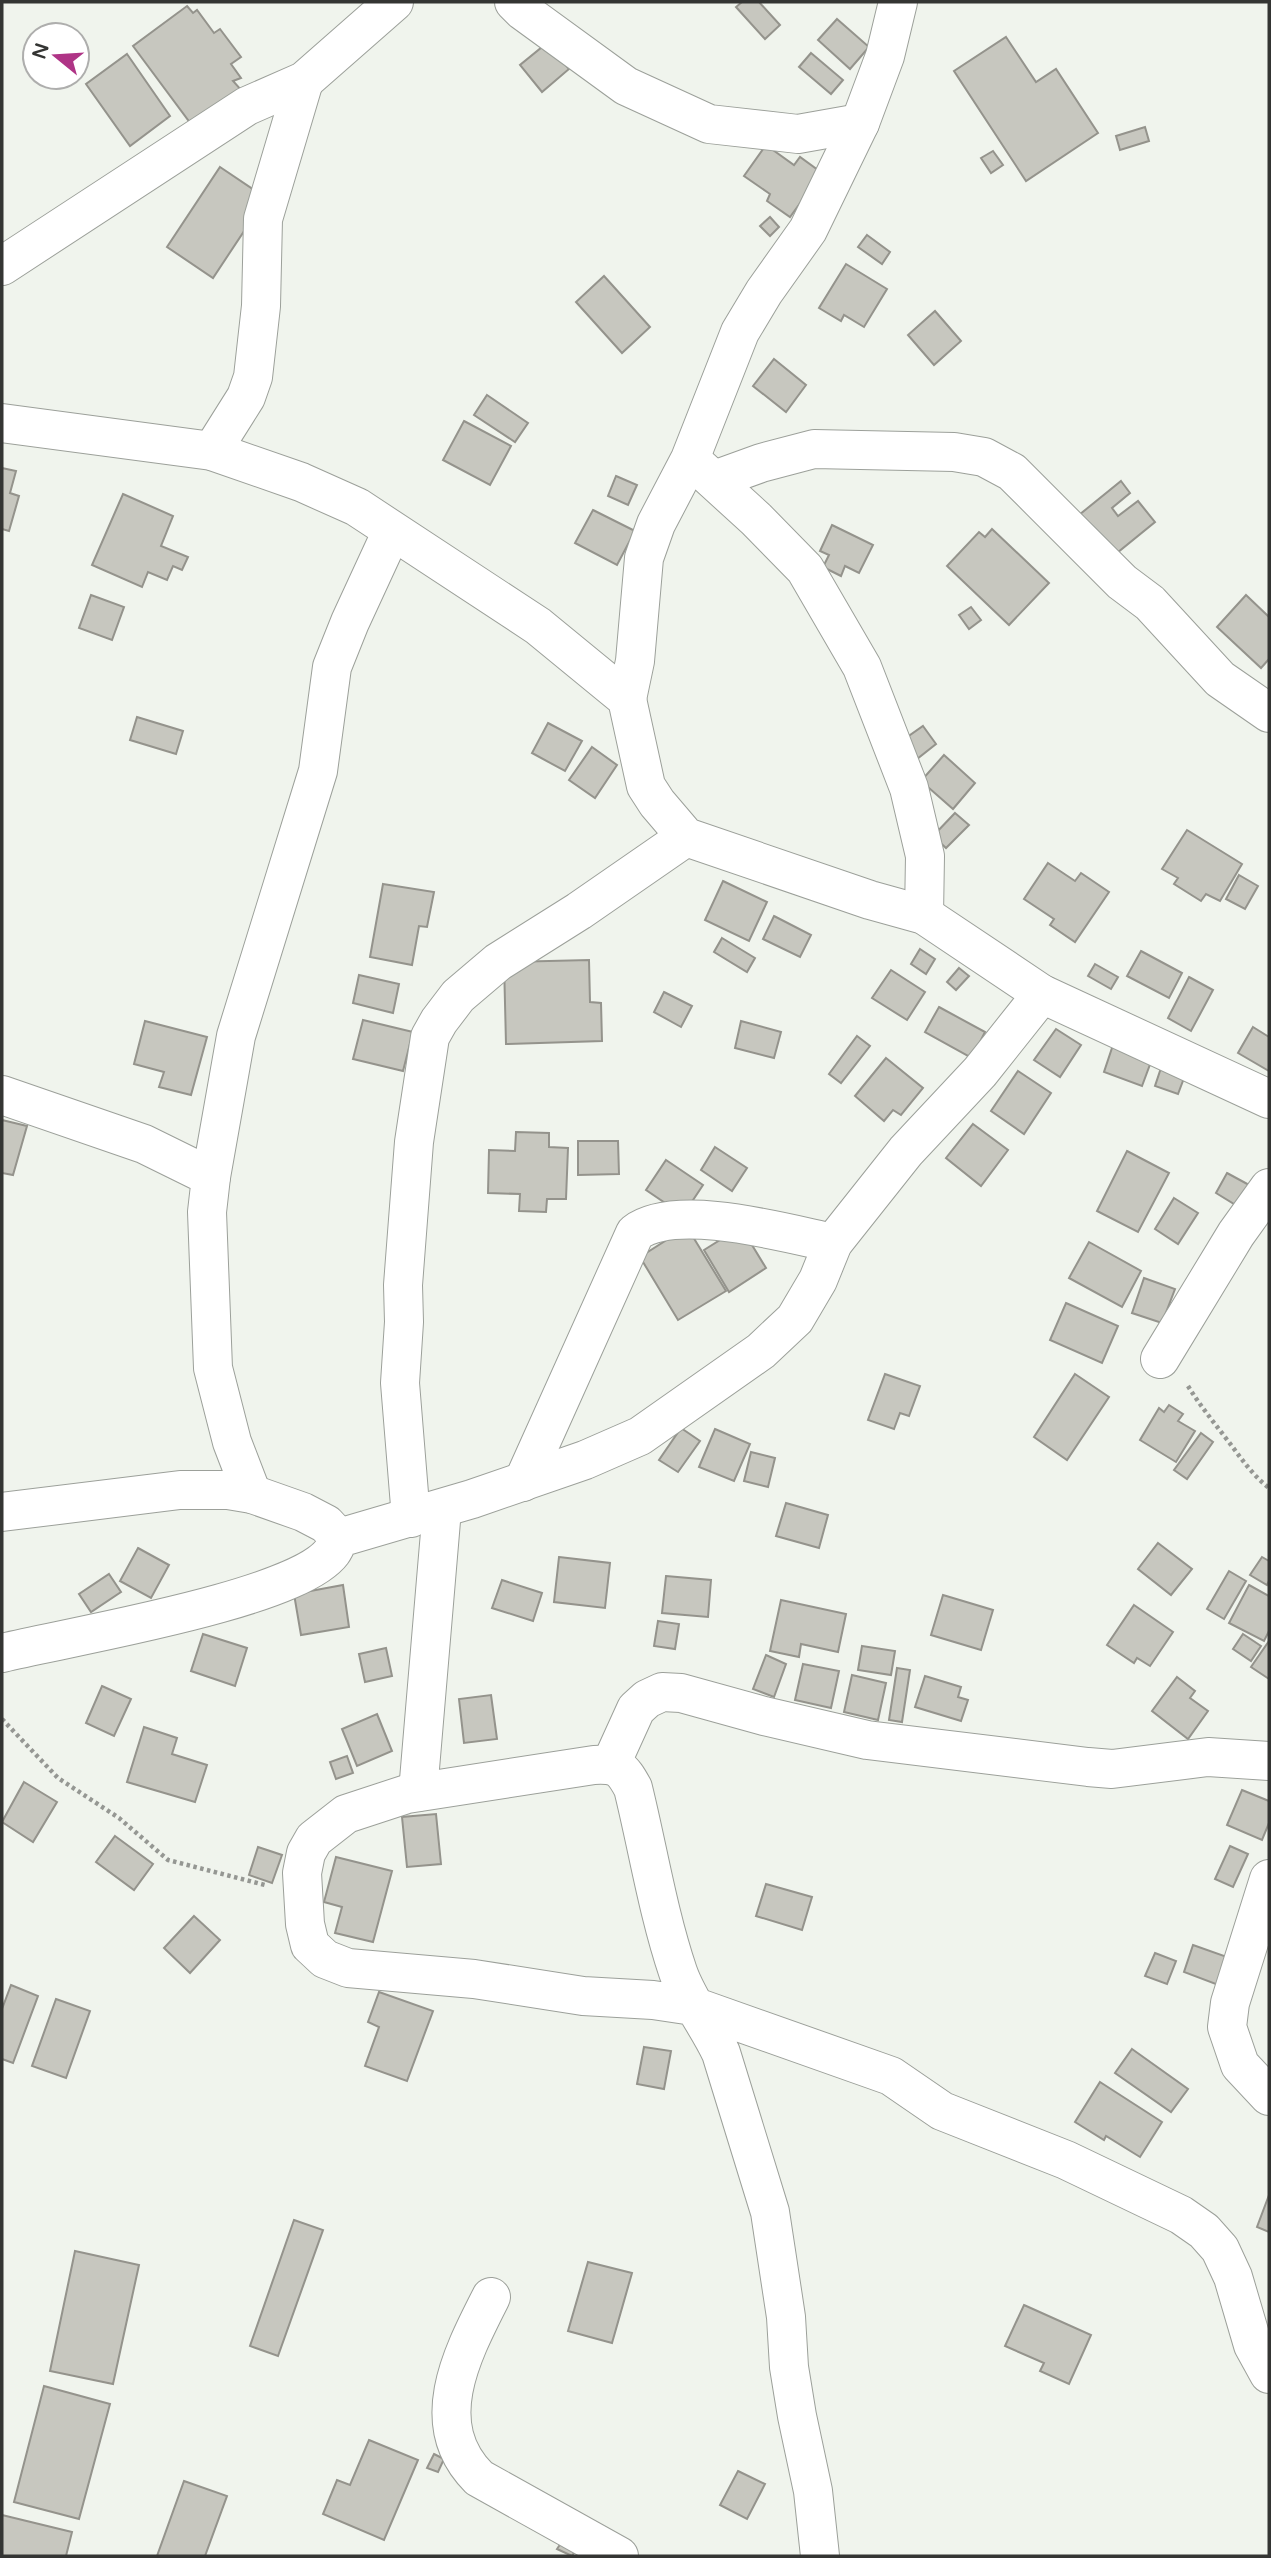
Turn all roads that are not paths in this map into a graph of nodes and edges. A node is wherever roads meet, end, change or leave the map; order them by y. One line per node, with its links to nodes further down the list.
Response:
1 (394, 2): 4 (street)
2 (514, 2): 5 (street)
3 (898, 2): 5 (street)
4 (304, 81): 6 (street); 8 (street)
5 (860, 123): 9 (street)
6 (2, 266)
7 (2, 423): 8 (street)
8 (212, 451): 10 (street)
9 (702, 470): 11 (street); 12 (street); 14 (street)
10 (392, 531): 11 (street); 18 (street)
11 (627, 699): 13 (street)
12 (1269, 713)
13 (686, 837): 14 (street); 25 (street)
14 (925, 915): 15 (street)
15 (1042, 994): 17 (street); 20 (street)
16 (2, 1095): 18 (street)
17 (1269, 1098)
18 (212, 1177): 23 (street)
19 (1269, 1188): 21 (street)
20 (833, 1243): 22 (street); 22 (street)
21 (1160, 1359)
22 (523, 1482): 25 (street)
23 (252, 1494): 24 (street); 26 (street)
24 (2, 1513)
25 (426, 1513): 26 (street); 30 (street)
26 (339, 1538): 27 (street)
27 (2, 1653)
28 (1269, 1761): 29 (street)
29 (611, 1764): 30 (street); 32 (street)
30 (418, 1792): 32 (street)
31 (1269, 1879): 33 (street)
32 (694, 2006): 35 (street); 37 (street)
33 (1269, 2096)
34 (491, 2297): 36 (street)
35 (1265, 2355)
36 (619, 2556)
37 (820, 2556)

